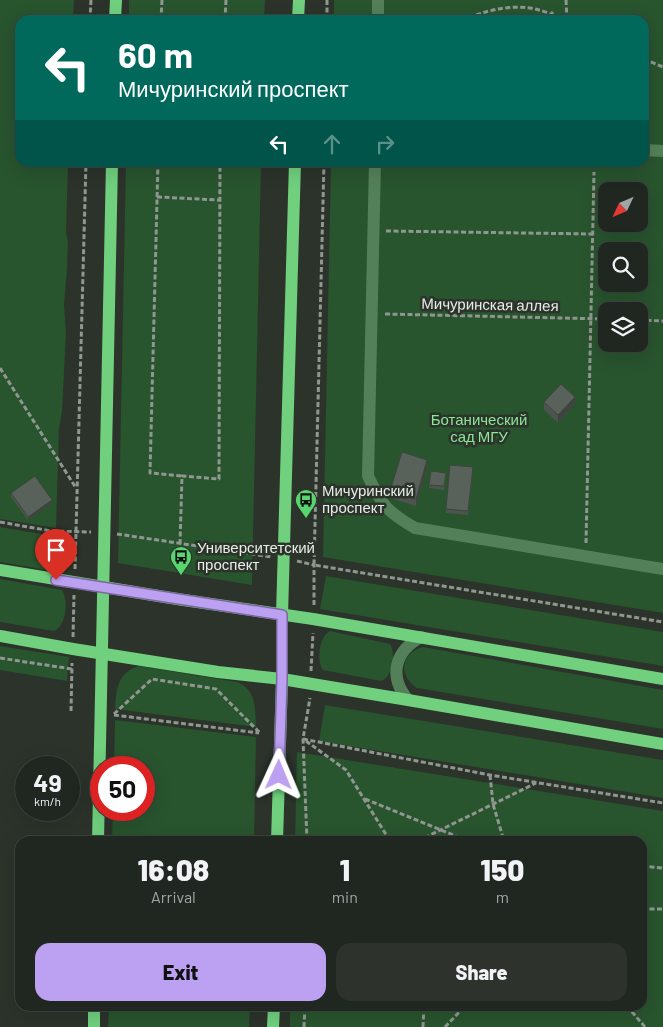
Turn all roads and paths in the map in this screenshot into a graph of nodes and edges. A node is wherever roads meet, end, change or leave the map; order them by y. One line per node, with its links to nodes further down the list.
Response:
1 (91, 0): 10 (path)
2 (116, 0): 11 (main road)
3 (162, 0): 12 (path)
4 (226, 0): 13 (path)
5 (299, 0): 14 (main road)
6 (327, 0): 15 (path)
7 (378, 0): 16 (street)
8 (566, 0): 20 (path)
9 (553, 12): 17 (path); 18 (path); 19 (path)
10 (90, 15)
11 (115, 15)
12 (162, 15)
13 (226, 15)
14 (298, 15)
15 (327, 15)
16 (378, 15)
17 (476, 15)
18 (550, 15)
19 (556, 15)
20 (567, 15)
21 (649, 61): 22 (path)
22 (663, 67)
23 (649, 150): 24 (street)
24 (663, 151)
25 (86, 167): 44 (path)
26 (112, 167): 47 (main road)
27 (158, 167): 33 (path)
28 (220, 167): 34 (path)
29 (295, 167): 50 (main road)
30 (324, 167): 51 (path)
31 (375, 167): 35 (street)
32 (594, 172): 36 (path)
33 (157, 196): 34 (path); 43 (path)
34 (219, 200): 43 (path)
35 (374, 231): 36 (path); 37 (street)
36 (593, 234): 38 (path)
37 (372, 314): 38 (path, Мичуринская аллея); 49 (street)
38 (591, 319): 39 (path, Мичуринская аллея); 49 (path)
39 (598, 319)
40 (648, 320): 41 (path)
41 (663, 320)
42 (0, 368): 44 (path)
43 (182, 476): 48 (path)
44 (77, 489): 46 (path)
45 (0, 522): 46 (path)
46 (76, 531): 47 (path); 54 (path)
47 (104, 532): 48 (path); 55 (main road)
48 (180, 544): 50 (path)
49 (586, 556): 52 (street)
50 (284, 557): 51 (path); 56 (main road)
51 (314, 565): 57 (path); 58 (path)
52 (663, 569)
53 (0, 570): 54 (main road)
54 (75, 583): 55 (main road); 61 (path)
55 (103, 587): 56 (main road); 62 (main road)
56 (282, 615): 57 (main road); 65 (main road)
57 (313, 619): 60 (main road); 67 (path)
58 (663, 622)
59 (0, 636): 61 (main road)
60 (421, 637): 66 (main road); 68 (street)
61 (72, 649): 62 (main road); 64 (path)
62 (101, 653): 65 (main road); 78 (main road)
63 (0, 658): 64 (path)
64 (72, 670): 69 (path)
65 (282, 679): 67 (main road); 79 (main road)
66 (663, 679)
67 (311, 684): 68 (main road); 71 (path)
68 (408, 700): 72 (main road)
69 (71, 711)
70 (113, 715): 70 (path)
71 (303, 739): 73 (path); 75 (path); 80 (path)
72 (663, 744)
73 (490, 775): 74 (path); 77 (path)
74 (536, 783): 76 (path); 77 (path)
75 (364, 799): 81 (path); 83 (path)
76 (663, 803)
77 (493, 804): 82 (path); 84 (path)
78 (98, 836)
79 (277, 836)
80 (307, 836)
81 (387, 836)
82 (428, 836)
83 (456, 836)
84 (503, 836)
85 (647, 866): 86 (path)
86 (663, 868)
87 (647, 909): 88 (path)
88 (663, 909)
89 (94, 1011): 95 (main road)
90 (274, 1011): 96 (main road)
91 (304, 1011): 97 (path)
92 (424, 1011): 98 (path)
93 (460, 1011): 99 (path)
94 (631, 1011): 100 (path)
95 (94, 1027)
96 (273, 1027)
97 (304, 1027)
98 (423, 1027)
99 (445, 1027)
100 (645, 1027)

